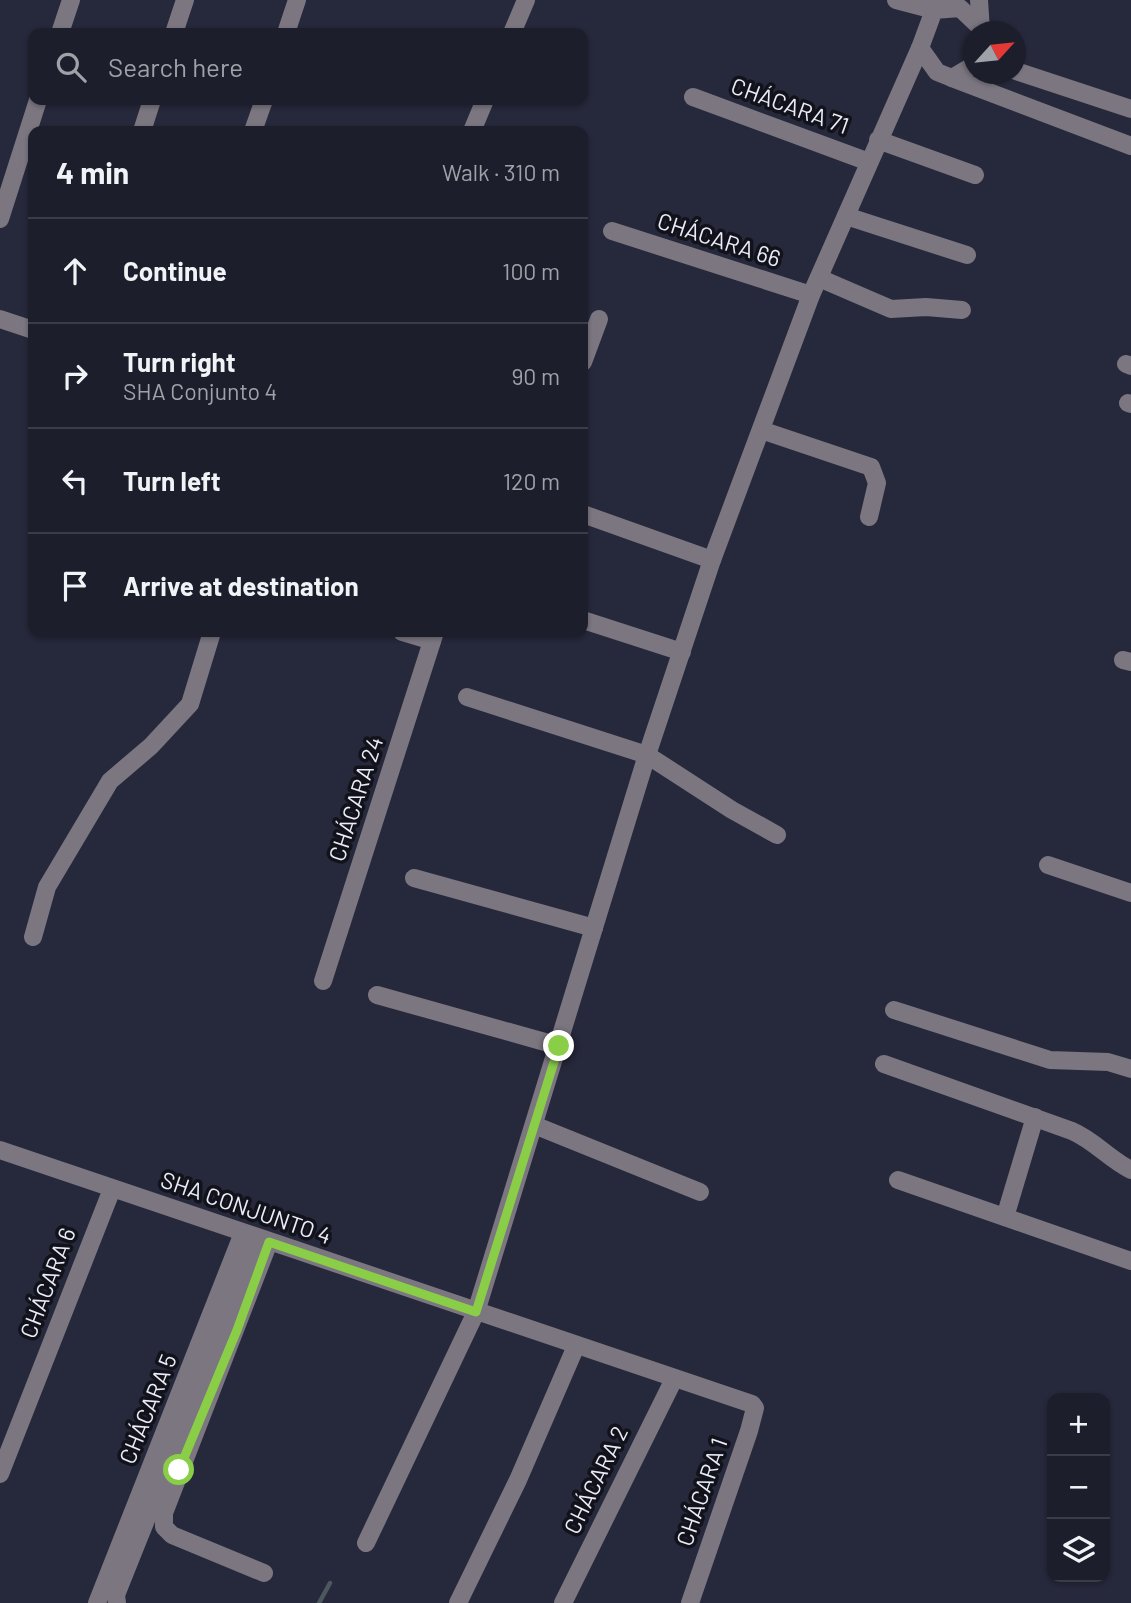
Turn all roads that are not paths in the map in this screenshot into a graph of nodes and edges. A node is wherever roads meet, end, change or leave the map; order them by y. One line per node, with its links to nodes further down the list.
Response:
1 (71, 0): 10 (street)
2 (185, 0): 11 (street)
3 (297, 0): 12 (street)
4 (526, 0): 13 (street)
5 (896, 0): 7 (street)
6 (979, 0): 9 (street)
7 (936, 5): 8 (street); 14 (street)
8 (972, 21)
9 (980, 21)
10 (62, 28)
11 (176, 28)
12 (288, 28)
13 (514, 28)
14 (920, 48): 17 (street); 18 (street)
15 (963, 69): 17 (street)
16 (1026, 74): 24 (street)
17 (944, 75): 18 (street); 31 (street)
18 (900, 88): 30 (street)
19 (693, 97): 32 (street, CHÁCARA 71)
20 (36, 105): 25 (street)
21 (150, 105): 26 (street)
22 (262, 105): 27 (street)
23 (483, 105): 28 (street)
24 (1131, 109)
25 (30, 126)
26 (144, 126)
27 (255, 126)
28 (474, 126)
29 (28, 131): 35 (street)
30 (878, 141): 32 (street); 33 (street)
31 (1131, 146)
32 (869, 162): 34 (street)
33 (975, 175)
34 (846, 216): 37 (street); 38 (street)
35 (0, 219)
36 (612, 231): 39 (street, CHÁCARA 66)
37 (967, 255)
38 (819, 278): 39 (street); 40 (street)
39 (811, 295): 45 (street)
40 (962, 310)
41 (0, 318): 43 (street)
42 (599, 319): 44 (street)
43 (28, 328)
44 (588, 349)
45 (761, 430): 47 (street); 48 (street)
46 (588, 516): 48 (street)
47 (869, 517)
48 (712, 560): 52 (street)
49 (588, 622): 52 (street)
50 (210, 637): 60 (street)
51 (433, 637): 61 (street, CHÁCARA 24)
52 (681, 652): 54 (street)
53 (467, 697): 54 (street)
54 (647, 755): 55 (street); 59 (street)
55 (777, 835)
56 (1048, 865): 58 (street)
57 (414, 878): 59 (street)
58 (1131, 893)
59 (594, 928): 64 (street)
60 (33, 937)
61 (323, 981)
62 (377, 995): 64 (street)
63 (894, 1010): 66 (street)
64 (559, 1046): 68 (street)
65 (884, 1064): 67 (street)
66 (1131, 1069)
67 (1035, 1117): 70 (street); 74 (street)
68 (534, 1125): 73 (street); 77 (street)
69 (0, 1150): 72 (street, SHA CONJUNTO 4)
70 (1131, 1170)
71 (898, 1180): 74 (street)
72 (112, 1189): 75 (street, SHA CONJUNTO 4); 81 (street, CHÁCARA 6)
73 (700, 1192)
74 (1005, 1217): 76 (street)
75 (257, 1238): 77 (street, SHA CONJUNTO 4); 83 (street); 84 (street, CHÁCARA 5); 85 (street)
76 (1131, 1261)
77 (476, 1312): 78 (street, SHA CONJUNTO 4); 82 (street)
78 (576, 1346): 79 (street, SHA CONJUNTO 4); 86 (street)
79 (674, 1378): 80 (street, SHA CONJUNTO 4); 87 (street, CHÁCARA 2)
80 (746, 1400): 88 (street, CHÁCARA 1)
81 (0, 1474)
82 (366, 1543)
83 (264, 1573)
84 (97, 1603)
85 (117, 1603)
86 (458, 1603)
87 (563, 1603)
88 (690, 1603)

